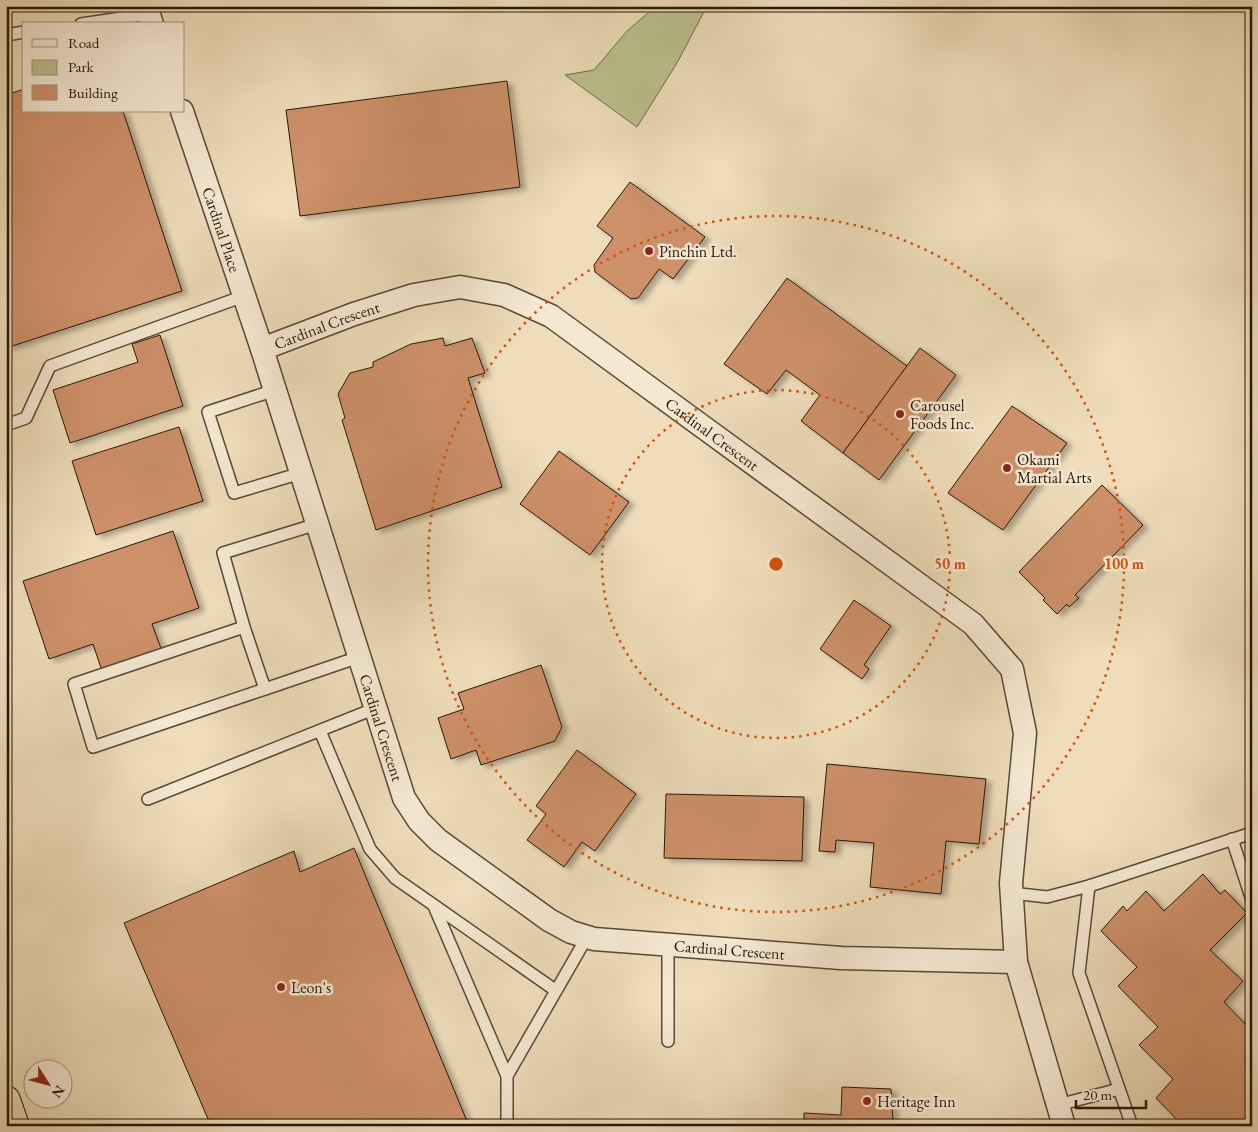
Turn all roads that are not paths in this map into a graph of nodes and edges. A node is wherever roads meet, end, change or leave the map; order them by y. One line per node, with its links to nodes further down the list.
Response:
1 (149, 15): 2 (lane)
2 (96, 22)
3 (22, 32): 4 (lane)
4 (6, 35)
5 (182, 112): 6 (street, Cardinal Place)
6 (244, 296): 7 (street, Cardinal Place); 9 (lane)
7 (262, 349): 8 (street, Cardinal Crescent); 21 (street, Cardinal Crescent)
8 (275, 390): 10 (street, Cardinal Crescent); 10 (lane)
9 (6, 425)
10 (301, 473): 11 (street, Cardinal Crescent)
11 (318, 524): 12 (lane); 13 (street, Cardinal Crescent)
12 (244, 627): 14 (lane); 14 (lane)
13 (359, 657): 14 (lane); 15 (street, Cardinal Crescent)
14 (265, 689)
15 (376, 708): 16 (lane); 24 (street, Cardinal Crescent)
16 (320, 730): 17 (lane); 23 (lane)
17 (148, 799)
18 (1252, 833): 19 (lane)
19 (1232, 839): 20 (lane); 22 (lane)
20 (1089, 886): 21 (lane); 30 (lane)
21 (1012, 892): 26 (street, Cardinal Crescent)
22 (1252, 900)
23 (433, 904): 27 (lane); 29 (lane)
24 (588, 937): 25 (street, Cardinal Crescent); 27 (lane)
25 (668, 945): 26 (street, Cardinal Crescent); 28 (lane)
26 (1016, 962): 32 (street, Cardinal Crescent)
27 (556, 990): 29 (lane)
28 (668, 1042)
29 (507, 1076): 34 (lane)
30 (1119, 1089): 32 (lane); 35 (lane)
31 (6, 1100): 33 (highway)
32 (1061, 1115)
33 (15, 1126)
34 (507, 1126)
35 (1132, 1126)

